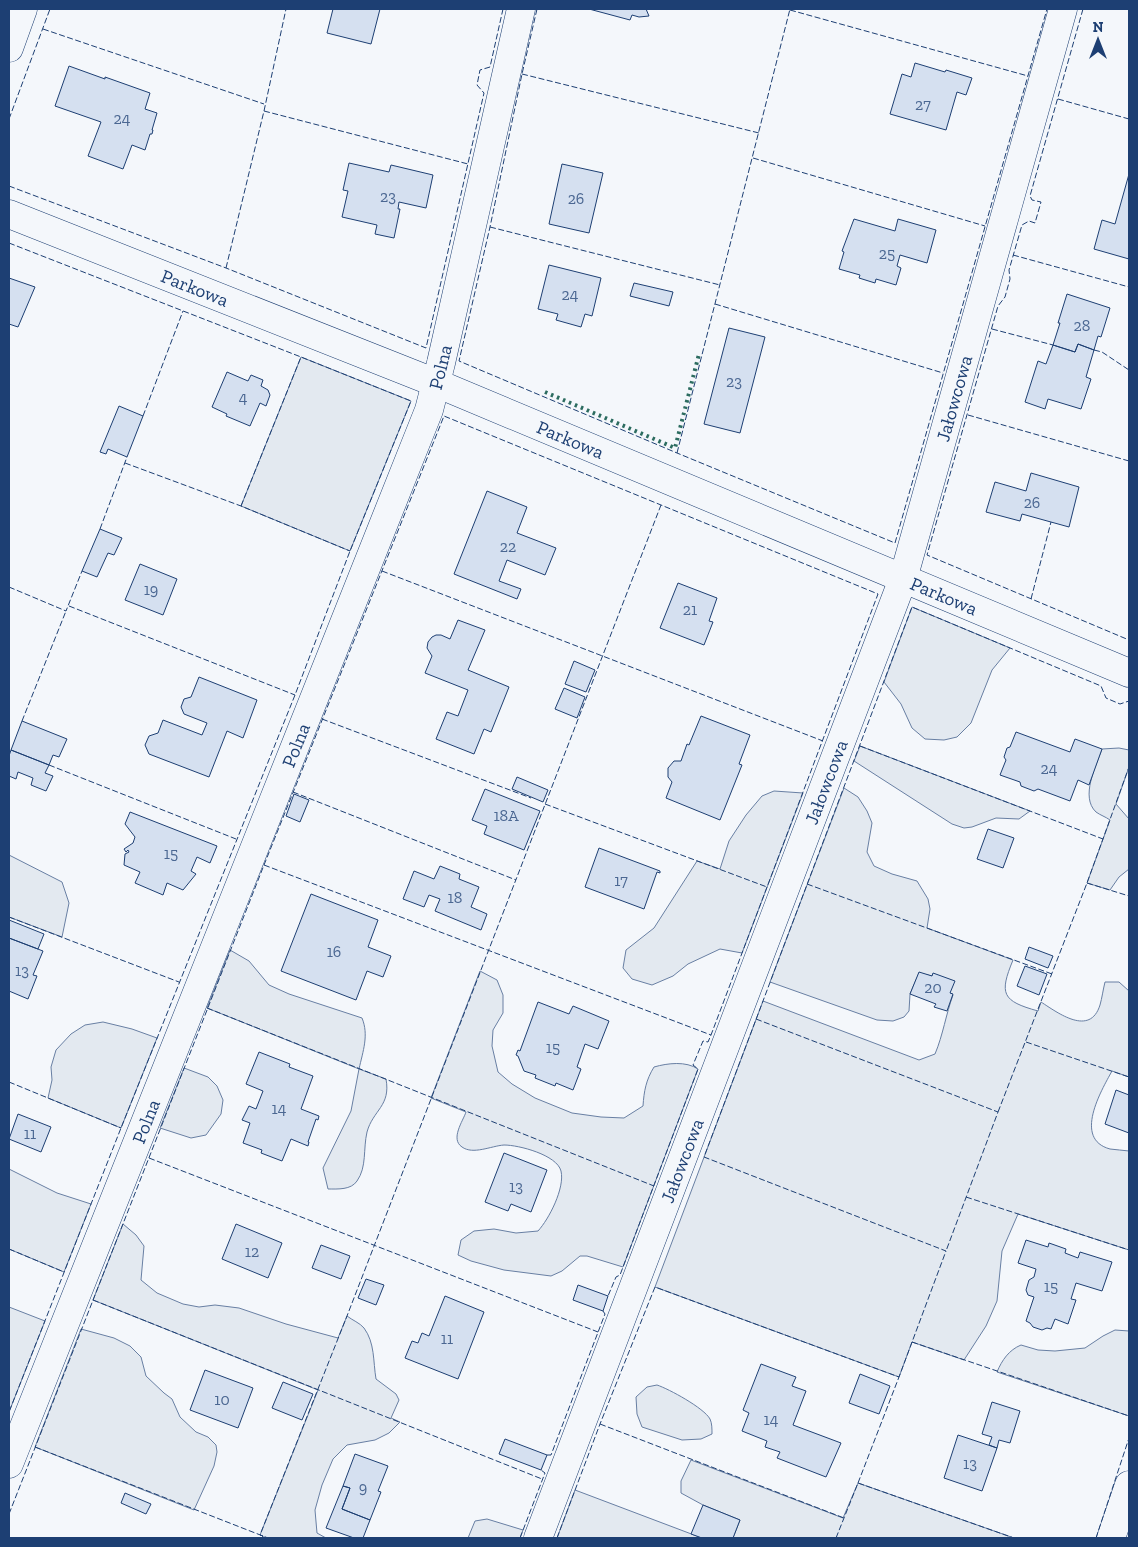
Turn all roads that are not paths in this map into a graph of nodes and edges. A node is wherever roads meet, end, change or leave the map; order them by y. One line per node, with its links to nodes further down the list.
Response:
1 (23, 9): 4 (street)
2 (521, 9): 6 (street, Polna)
3 (1063, 9): 7 (street, Jałowcowa)
4 (9, 48)
5 (9, 214): 6 (street, Parkowa)
6 (436, 383): 7 (street, Parkowa); 9 (street, Polna)
7 (903, 579): 8 (street, Parkowa); 11 (street, Jałowcowa)
8 (1129, 672)
9 (9, 1464)
10 (1129, 1485): 12 (street)
11 (538, 1538)
12 (1111, 1538)

